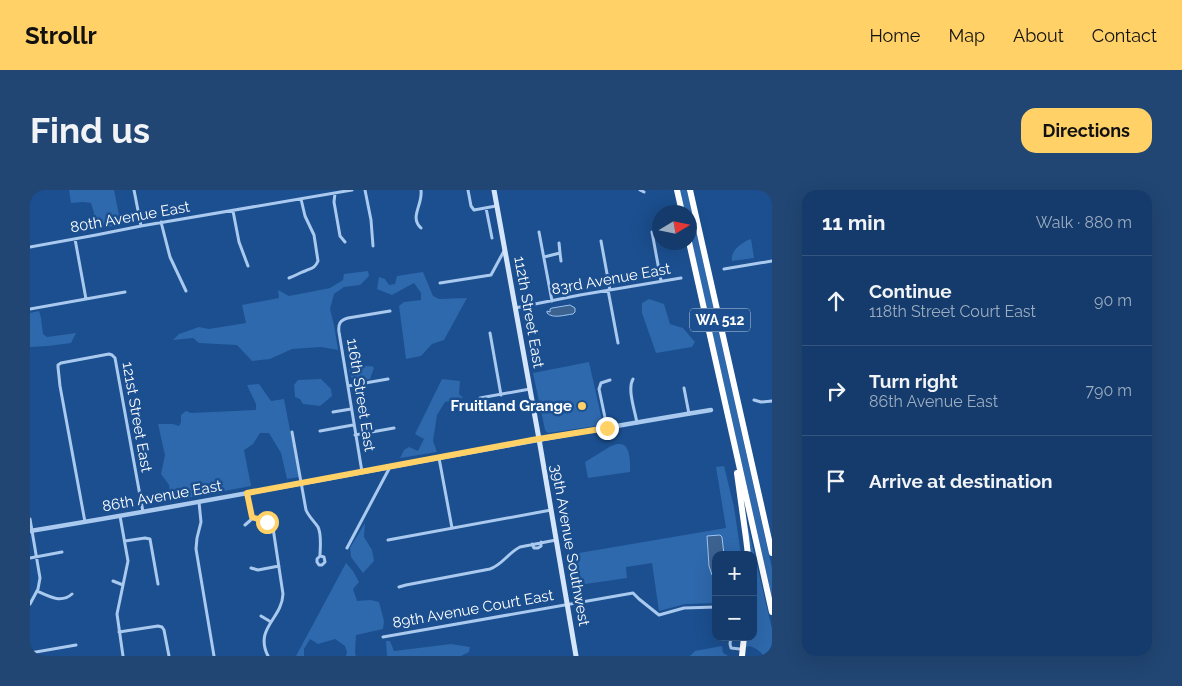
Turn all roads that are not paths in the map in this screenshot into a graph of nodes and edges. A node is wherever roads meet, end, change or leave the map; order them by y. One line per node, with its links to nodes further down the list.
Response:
1 (134, 190): 18 (street)
2 (352, 190): 11 (street, 80th Avenue East)
3 (365, 190): 26 (street)
4 (421, 190): 19 (street)
5 (468, 190): 15 (street)
6 (494, 190): 14 (main road, 112th Street East)
7 (640, 190): 10 (street)
8 (677, 190): 13 (highway)
9 (690, 190): 74 (highway, WA 512)
10 (644, 192)
11 (334, 193): 12 (street, 80th Avenue East); 24 (street)
12 (302, 199): 16 (street, 80th Avenue East); 37 (street)
13 (680, 205)
14 (497, 206): 15 (street); 28 (main road, 112th Street East)
15 (486, 208): 21 (street)
16 (233, 211): 17 (street, 80th Avenue East); 35 (street)
17 (161, 222): 18 (street, 80th Avenue East); 42 (street)
18 (141, 226): 22 (street, 80th Avenue East)
19 (421, 228)
20 (540, 232): 32 (street)
21 (492, 238)
22 (75, 239): 27 (street, 80th Avenue East); 44 (street)
23 (601, 240): 41 (street)
24 (344, 242)
25 (559, 243): 31 (street)
26 (373, 246)
27 (30, 247)
28 (505, 250): 40 (street); 46 (main road, 112th Street East)
29 (655, 250): 39 (street)
30 (691, 250): 60 (highway, WA 512)
31 (560, 253): 32 (street); 33 (street)
32 (544, 257): 45 (street)
33 (562, 261)
34 (772, 262): 36 (street)
35 (248, 266)
36 (724, 270)
37 (289, 278)
38 (681, 278): 39 (street, 83rd Avenue East)
39 (661, 282): 41 (street, 83rd Avenue East)
40 (440, 284)
41 (609, 290): 45 (street, 83rd Avenue East); 50 (street)
42 (186, 291)
43 (125, 292): 44 (street)
44 (86, 299): 47 (street)
45 (552, 301): 46 (street, 83rd Avenue East)
46 (515, 308): 56 (main road, 112th Street East)
47 (30, 309)
48 (390, 311): 54 (street, 116th Street East)
49 (490, 333): 57 (street)
50 (618, 343)
51 (388, 379): 54 (street)
52 (634, 379): 66 (street)
53 (610, 380): 69 (street)
54 (348, 386): 62 (street, 116th Street East)
55 (684, 388): 65 (street)
56 (530, 389): 57 (street); 73 (main road, 112th Street East)
57 (501, 395): 58 (street)
58 (480, 398)
59 (754, 400): 61 (street)
60 (724, 401): 95 (highway); 112 (highway, WA 512)
61 (772, 401)
62 (351, 409): 64 (street); 67 (street, 116th Street East)
63 (711, 410): 65 (street, 86th Avenue East)
64 (332, 412)
65 (689, 414): 66 (street, 86th Avenue East)
66 (637, 423): 69 (street, 86th Avenue East)
67 (354, 426): 71 (street); 72 (street, 116th Street East)
68 (394, 428): 72 (street)
69 (607, 428): 73 (street, 86th Avenue East)
70 (292, 432): 78 (street)
71 (320, 432)
72 (355, 435): 77 (street, 116th Street East)
73 (539, 439): 75 (street, 86th Avenue East); 81 (main road, 39th Avenue Southwest)
74 (749, 450): 90 (highway); 97 (highway, WA 512)
75 (439, 458): 76 (street, 86th Avenue East); 88 (street)
76 (390, 467): 77 (street, 86th Avenue East); 94 (street)
77 (362, 472): 78 (street, 86th Avenue East)
78 (302, 483): 79 (street, 86th Avenue East); 98 (street)
79 (247, 493): 80 (street, 86th Avenue East); 85 (street)
80 (199, 502): 82 (street, 86th Avenue East); 123 (street)
81 (551, 510): 88 (street); 92 (main road, 39th Avenue Southwest)
82 (143, 512): 83 (street, 86th Avenue East); 86 (street, 121st Street East)
83 (120, 516): 86 (street, 86th Avenue East); 93 (street)
84 (30, 518): 89 (street)
85 (253, 518): 87 (street); 101 (street)
86 (85, 523): 89 (street, 86th Avenue East)
87 (245, 525)
88 (452, 528): 91 (street)
89 (31, 531): 99 (street)
90 (772, 536)
91 (388, 540)
92 (556, 540): 106 (street); 110 (main road, 39th Avenue Southwest)
93 (125, 541): 104 (street); 105 (street)
94 (347, 548)
95 (748, 551)
96 (62, 552): 99 (street)
97 (772, 553)
98 (320, 556)
99 (37, 557): 100 (street); 107 (street)
100 (30, 558)
101 (279, 566): 102 (street); 114 (street)
102 (251, 568)
103 (113, 581): 105 (street)
104 (158, 584)
105 (123, 585): 115 (street)
106 (399, 587)
107 (37, 591): 108 (street); 109 (street)
108 (72, 594)
109 (30, 604)
110 (567, 604): 111 (street, 89th Avenue Court East); 116 (street, 89th Avenue Court East); 125 (main road, 39th Avenue Southwest)
111 (712, 607)
112 (772, 612)
113 (261, 616): 114 (street)
114 (271, 622): 124 (street)
115 (119, 632): 121 (street); 122 (street)
116 (382, 637)
117 (730, 641): 119 (street)
118 (76, 645): 120 (street)
119 (742, 651)
120 (30, 653)
121 (123, 656)
122 (169, 656)
123 (214, 656)
124 (268, 656)
125 (576, 656)

